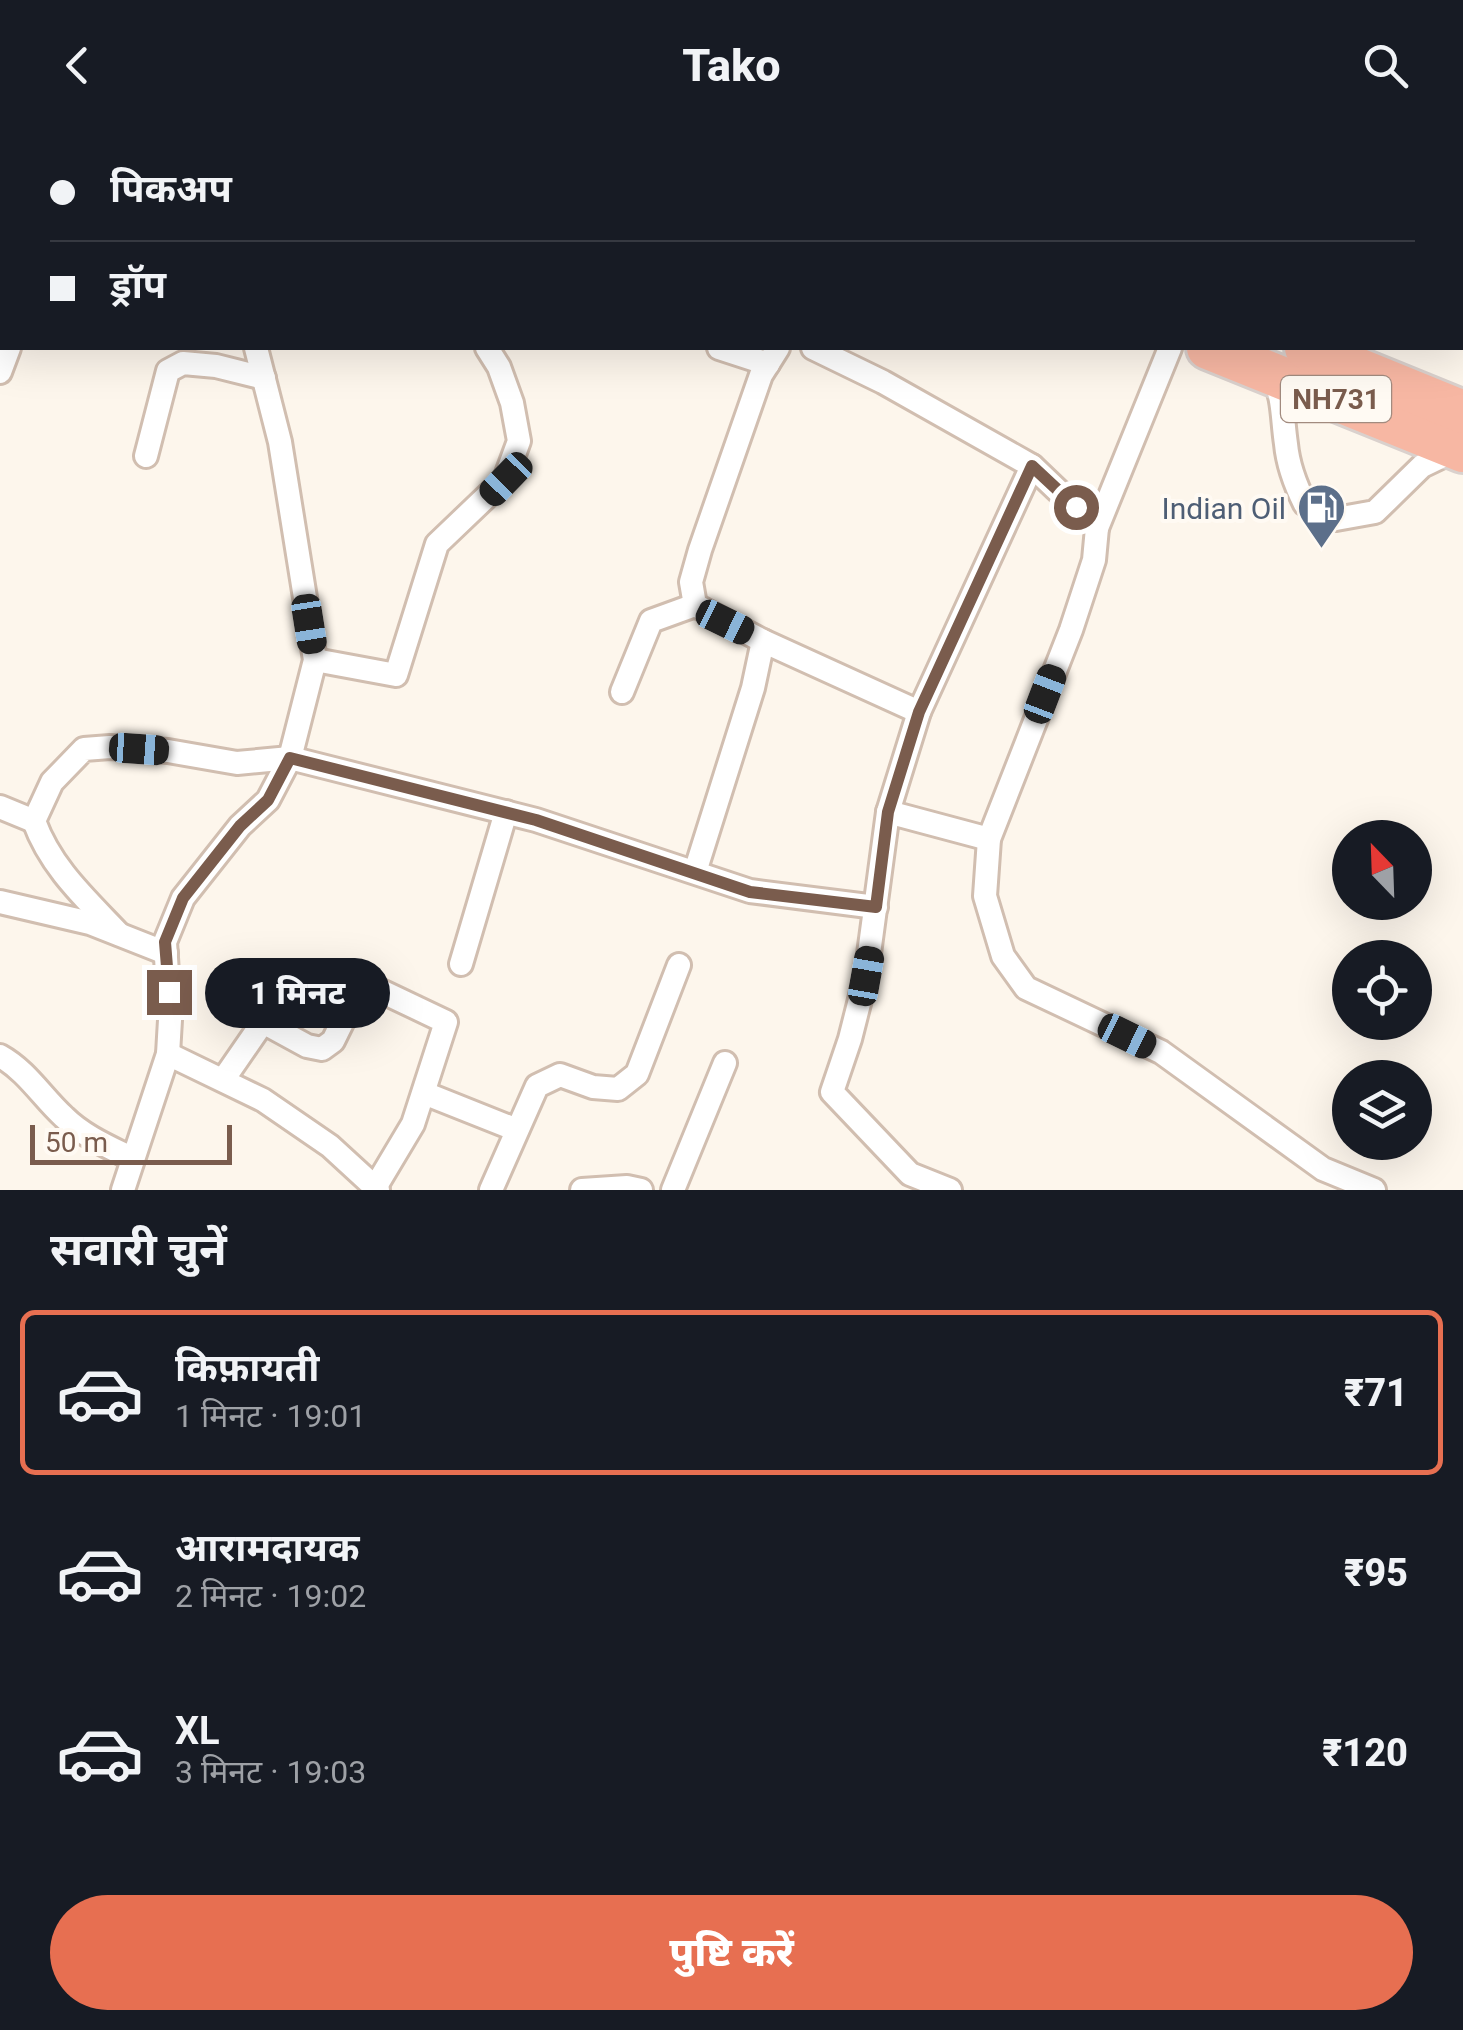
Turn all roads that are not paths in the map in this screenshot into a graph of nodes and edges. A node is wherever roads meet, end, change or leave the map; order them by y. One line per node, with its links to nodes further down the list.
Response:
1 (257, 350): 9 (street)
2 (488, 350): 16 (street)
3 (732, 350): 7 (street)
4 (817, 350): 12 (street)
5 (1169, 350): 13 (street)
6 (1221, 350): 8 (highway, NH731)
7 (773, 356): 14 (street)
8 (1290, 361): 10 (highway, NH731); 10 (street)
9 (264, 378): 11 (street); 16 (street)
10 (1460, 421)
11 (146, 456)
12 (1032, 466): 13 (street); 18 (street)
13 (1098, 528): 24 (street)
14 (696, 605): 15 (street); 17 (street)
15 (763, 641): 18 (street); 25 (street)
16 (314, 660): 19 (street)
17 (622, 692)
18 (919, 712): 22 (street)
19 (290, 758): 21 (street); 23 (street); 29 (street)
20 (0, 807): 23 (street)
21 (506, 812): 25 (street); 30 (street)
22 (888, 812): 24 (street); 27 (street)
23 (34, 822): 28 (street)
24 (988, 839): 39 (street)
25 (695, 872): 27 (street)
26 (0, 902): 28 (street)
27 (876, 907): 40 (street)
28 (119, 934): 29 (street)
29 (166, 953): 32 (street)
30 (461, 964)
31 (679, 965): 37 (street)
32 (168, 1054): 35 (street); 38 (street)
33 (0, 1056): 38 (street)
34 (724, 1063): 46 (street)
35 (223, 1080): 36 (street); 41 (street)
36 (424, 1093): 37 (street); 41 (street)
37 (517, 1130): 43 (street)
38 (133, 1159): 42 (street)
39 (1317, 1180): 48 (street)
40 (910, 1182): 47 (street)
41 (377, 1188)
42 (122, 1190)
43 (491, 1190)
44 (582, 1190): 45 (street)
45 (642, 1190)
46 (672, 1190)
47 (950, 1190)
48 (1374, 1190)

